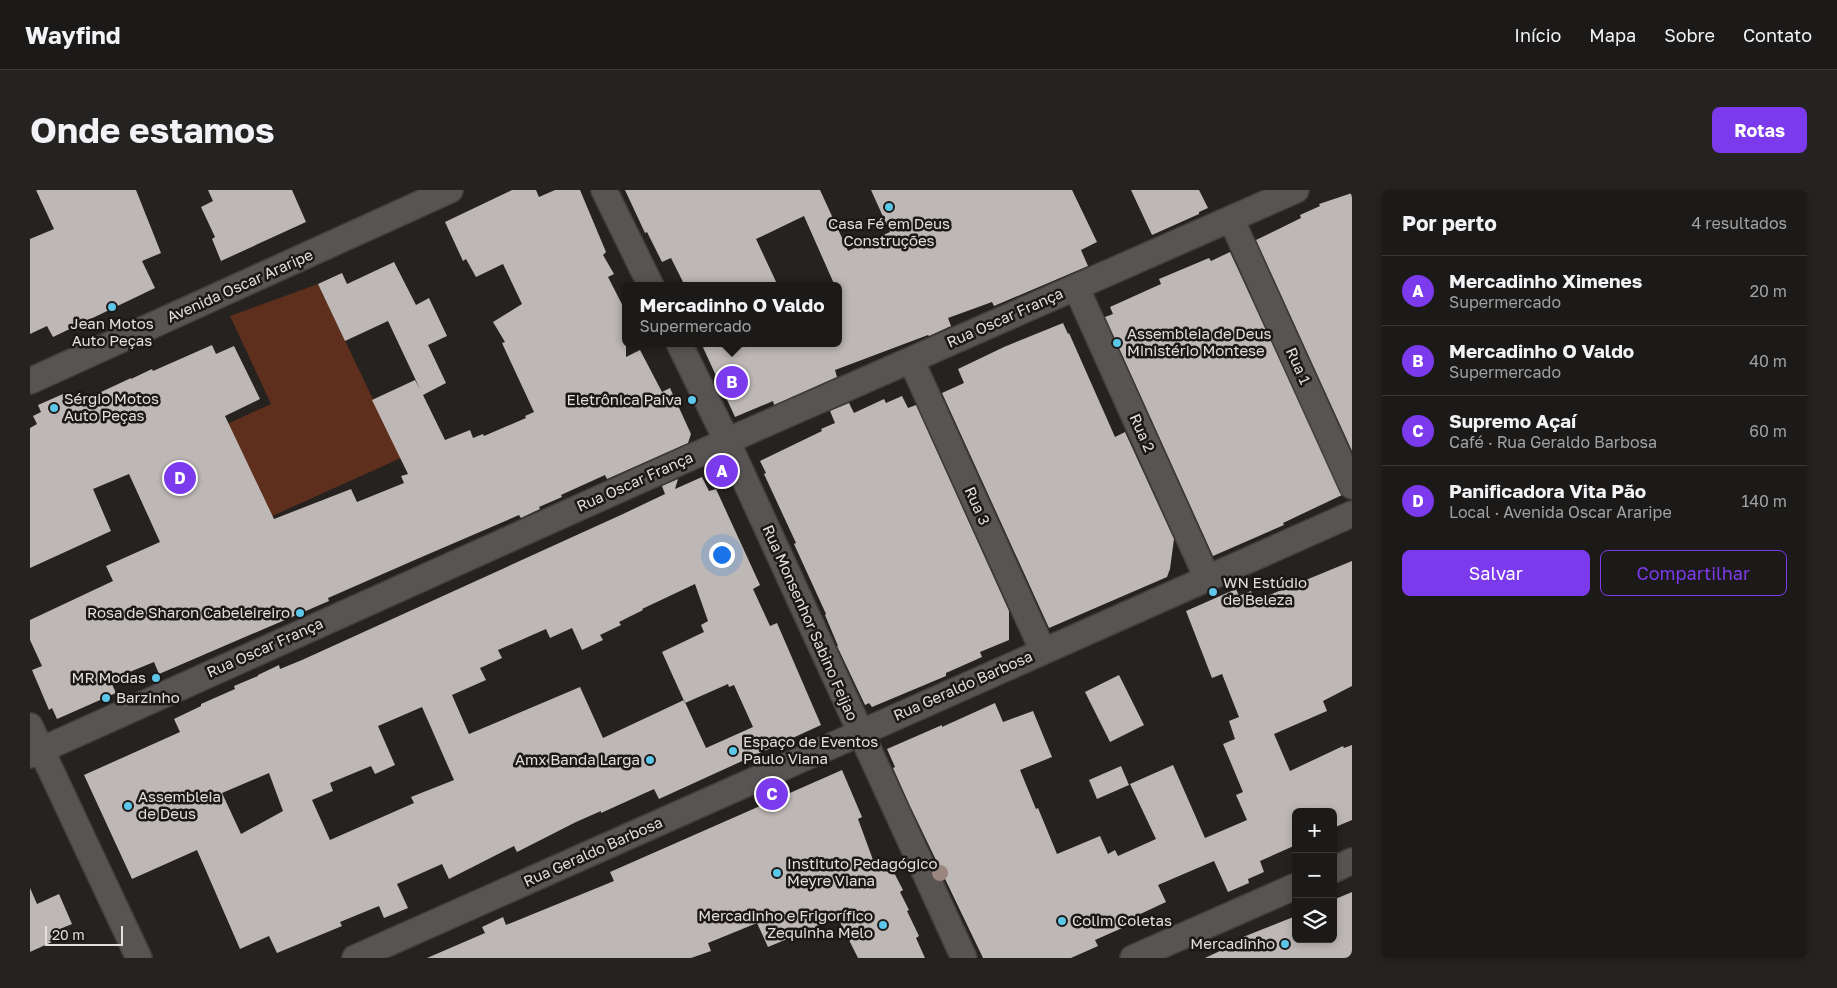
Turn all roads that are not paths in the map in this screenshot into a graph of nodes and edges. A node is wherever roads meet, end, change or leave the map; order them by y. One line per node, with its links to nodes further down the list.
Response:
1 (450, 190): 9 (street, Avenida Oscar Araripe)
2 (604, 190): 5 (street)
3 (1296, 190): 4 (street, Rua Oscar França)
4 (1231, 219): 6 (street, Rua Oscar França); 11 (street, Rua 1)
5 (649, 282)
6 (1076, 287): 8 (street, Rua Oscar França); 13 (street, Rua 2)
7 (681, 347): 10 (street, Rua Monsenhor Sabino Feijao)
8 (911, 360): 10 (street, Rua Oscar França); 14 (street, Rua 3)
9 (30, 382)
10 (726, 440): 16 (street, Rua Monsenhor Sabino Feijao); 17 (street, Rua Oscar França)
11 (1352, 486)
12 (1352, 514): 13 (street, Rua Geraldo Barbosa)
13 (1207, 578): 14 (street, Rua Geraldo Barbosa)
14 (1043, 651): 16 (street, Rua Geraldo Barbosa)
15 (30, 726): 17 (street)
16 (859, 732): 22 (street, Rua Geraldo Barbosa); 23 (street, Rua Monsenhor Sabino Feijao)
17 (35, 752): 21 (street)
18 (1352, 861): 19 (street)
19 (1337, 868)
20 (1292, 888): 24 (street)
21 (139, 958)
22 (355, 958)
23 (964, 958)
24 (1133, 958)

